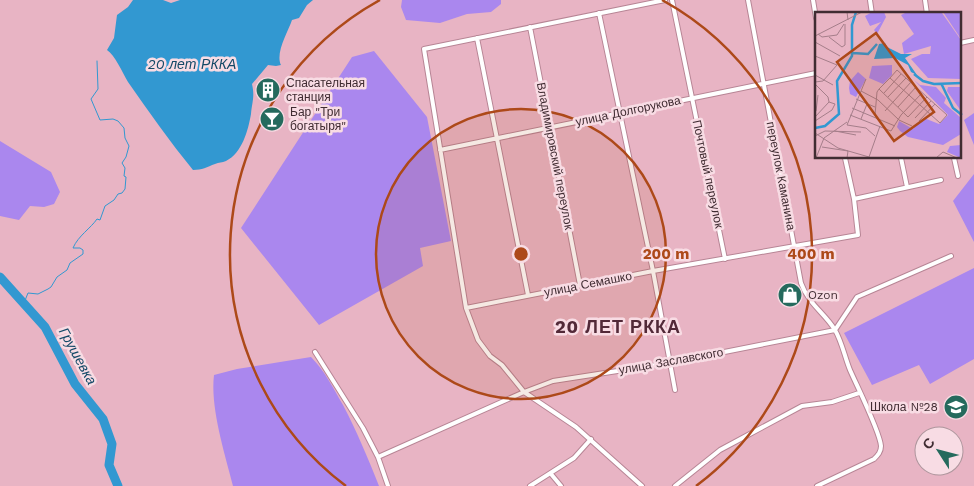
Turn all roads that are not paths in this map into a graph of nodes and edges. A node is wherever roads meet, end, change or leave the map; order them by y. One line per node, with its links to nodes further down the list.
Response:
1 (665, 0): 4 (street)
2 (672, 0): 9 (street, Почтовый переулок)
3 (748, 0): 8 (street, переулок Каманина)
4 (599, 13): 5 (street); 10 (street)
5 (530, 27): 6 (street); 11 (street, Владимировский переулок)
6 (477, 38): 12 (street); 13 (street)
7 (815, 73): 8 (street, улица Долгорукова)
8 (763, 84): 9 (street, улица Долгорукова); 21 (street, переулок Каманина)
9 (692, 98): 10 (street, улица Долгорукова); 23 (street, Почтовый переулок)
10 (620, 113): 11 (street, улица Долгорукова); 24 (street)
11 (550, 128): 12 (street, улица Долгорукова); 25 (street, Владимировский переулок)
12 (496, 138): 13 (street, улица Долгорукова); 26 (street)
13 (440, 150): 27 (street)
14 (845, 159): 20 (street)
15 (901, 159): 19 (street)
16 (954, 159): 17 (street)
17 (958, 176)
18 (941, 180): 19 (street)
19 (907, 187): 20 (street)
20 (854, 199): 21 (street, улица Семашко)
21 (795, 248): 23 (street, улица Семашко); 28 (street, переулок Каманина)
22 (951, 256): 28 (street)
23 (725, 259): 24 (street, улица Семашко)
24 (653, 272): 25 (street, улица Семашко); 30 (street)
25 (580, 285): 26 (street, улица Семашко)
26 (528, 296): 27 (street, улица Семашко)
27 (466, 308): 32 (street)
28 (835, 330): 30 (street, улица Заславского); 33 (street, переулок Каманина)
29 (315, 352): 35 (street)
30 (669, 363): 31 (street); 32 (street, улица Заславского)
31 (675, 390)
32 (524, 392): 34 (street); 35 (street, улица Заславского)
33 (859, 393): 41 (street); 42 (street, переулок Каманина)
34 (591, 439): 36 (street); 40 (street)
35 (378, 458): 37 (street)
36 (551, 474): 38 (street); 39 (street)
37 (388, 486)
38 (530, 486)
39 (561, 486)
40 (642, 486)
41 (676, 486)
42 (817, 486)

